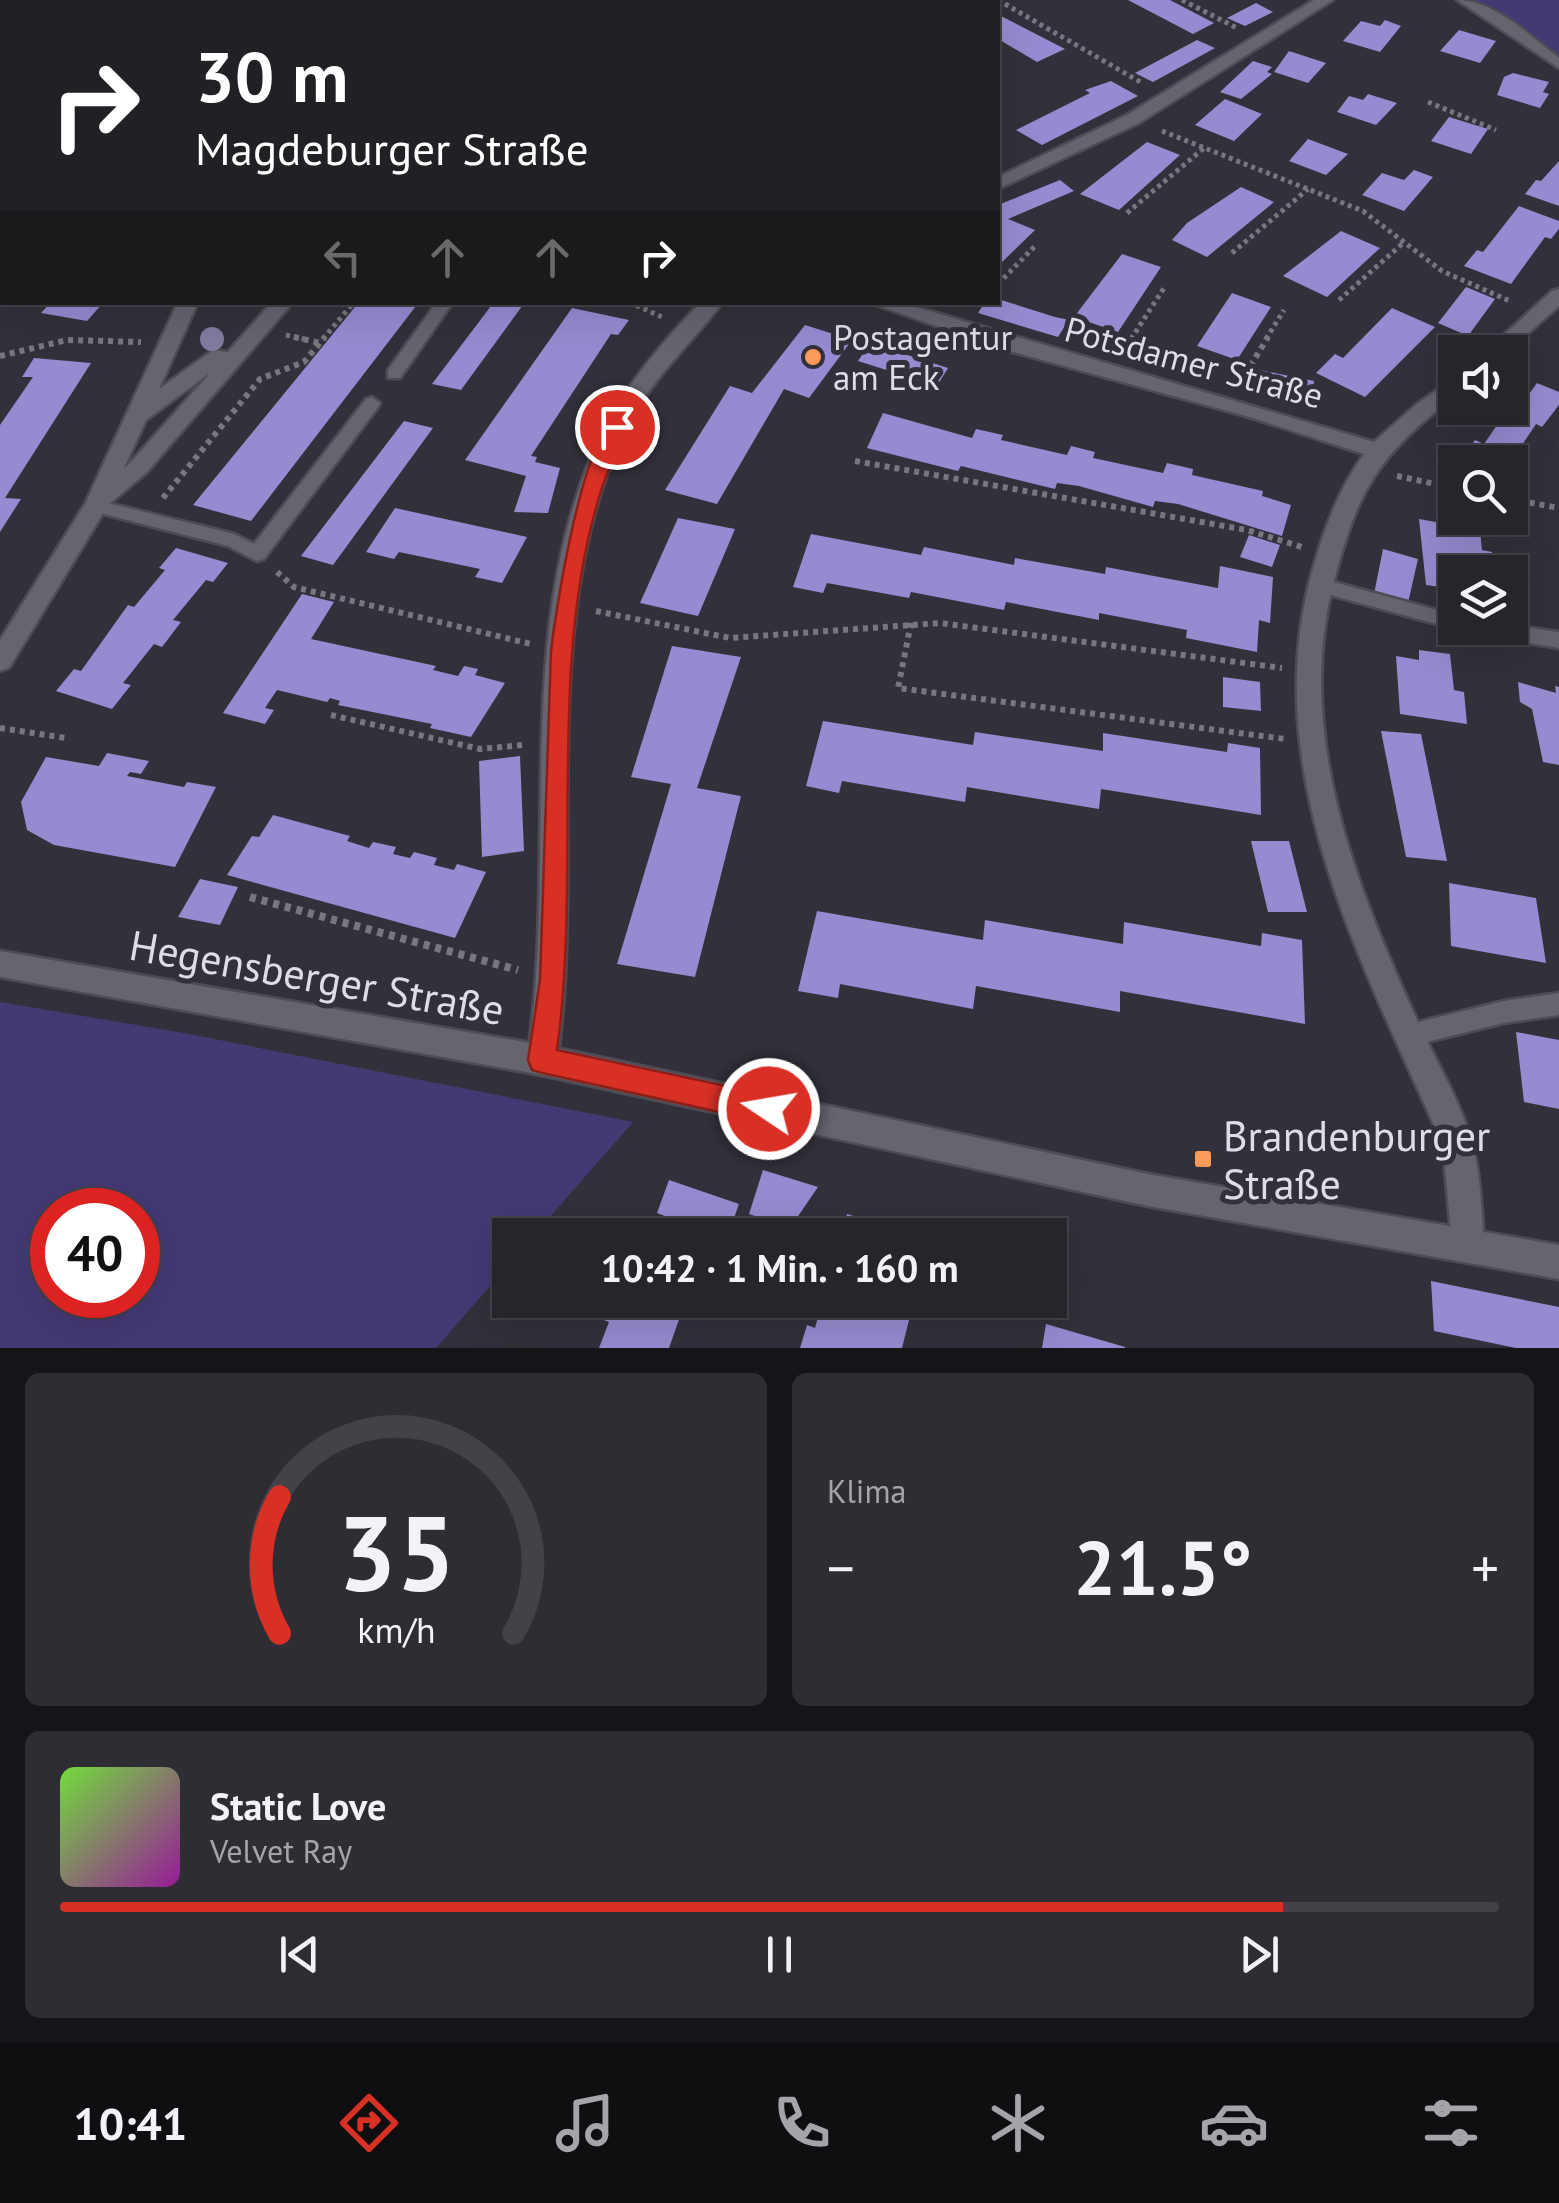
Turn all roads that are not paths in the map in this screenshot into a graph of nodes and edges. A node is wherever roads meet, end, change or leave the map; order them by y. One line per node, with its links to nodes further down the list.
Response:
1 (1325, 0): 4 (street)
2 (1463, 0): 3 (lane)
3 (1559, 64)
4 (1000, 183)
5 (1559, 295): 12 (street)
6 (186, 305): 16 (street)
7 (280, 305): 11 (street)
8 (443, 305): 13 (lane)
9 (711, 305): 27 (street)
10 (888, 305): 17 (street, Potsdamer Straße)
11 (256, 328): 16 (street); 18 (street)
12 (1516, 335)
13 (394, 374)
14 (1438, 400): 17 (street)
15 (372, 403): 18 (lane)
16 (133, 418): 18 (street)
17 (1378, 451): 19 (street)
18 (96, 506): 23 (street)
19 (1318, 585): 20 (lane); 26 (street)
20 (1438, 617)
21 (1528, 635): 22 (lane)
22 (1559, 640)
23 (0, 661)
24 (0, 964): 27 (street, Hegensberger Straße)
25 (1559, 1004): 26 (lane)
26 (1410, 1035): 28 (street)
27 (542, 1060): 28 (street, Hegensberger Straße)
28 (1468, 1243): 29 (street, Hegensberger Straße)
29 (1559, 1262)

